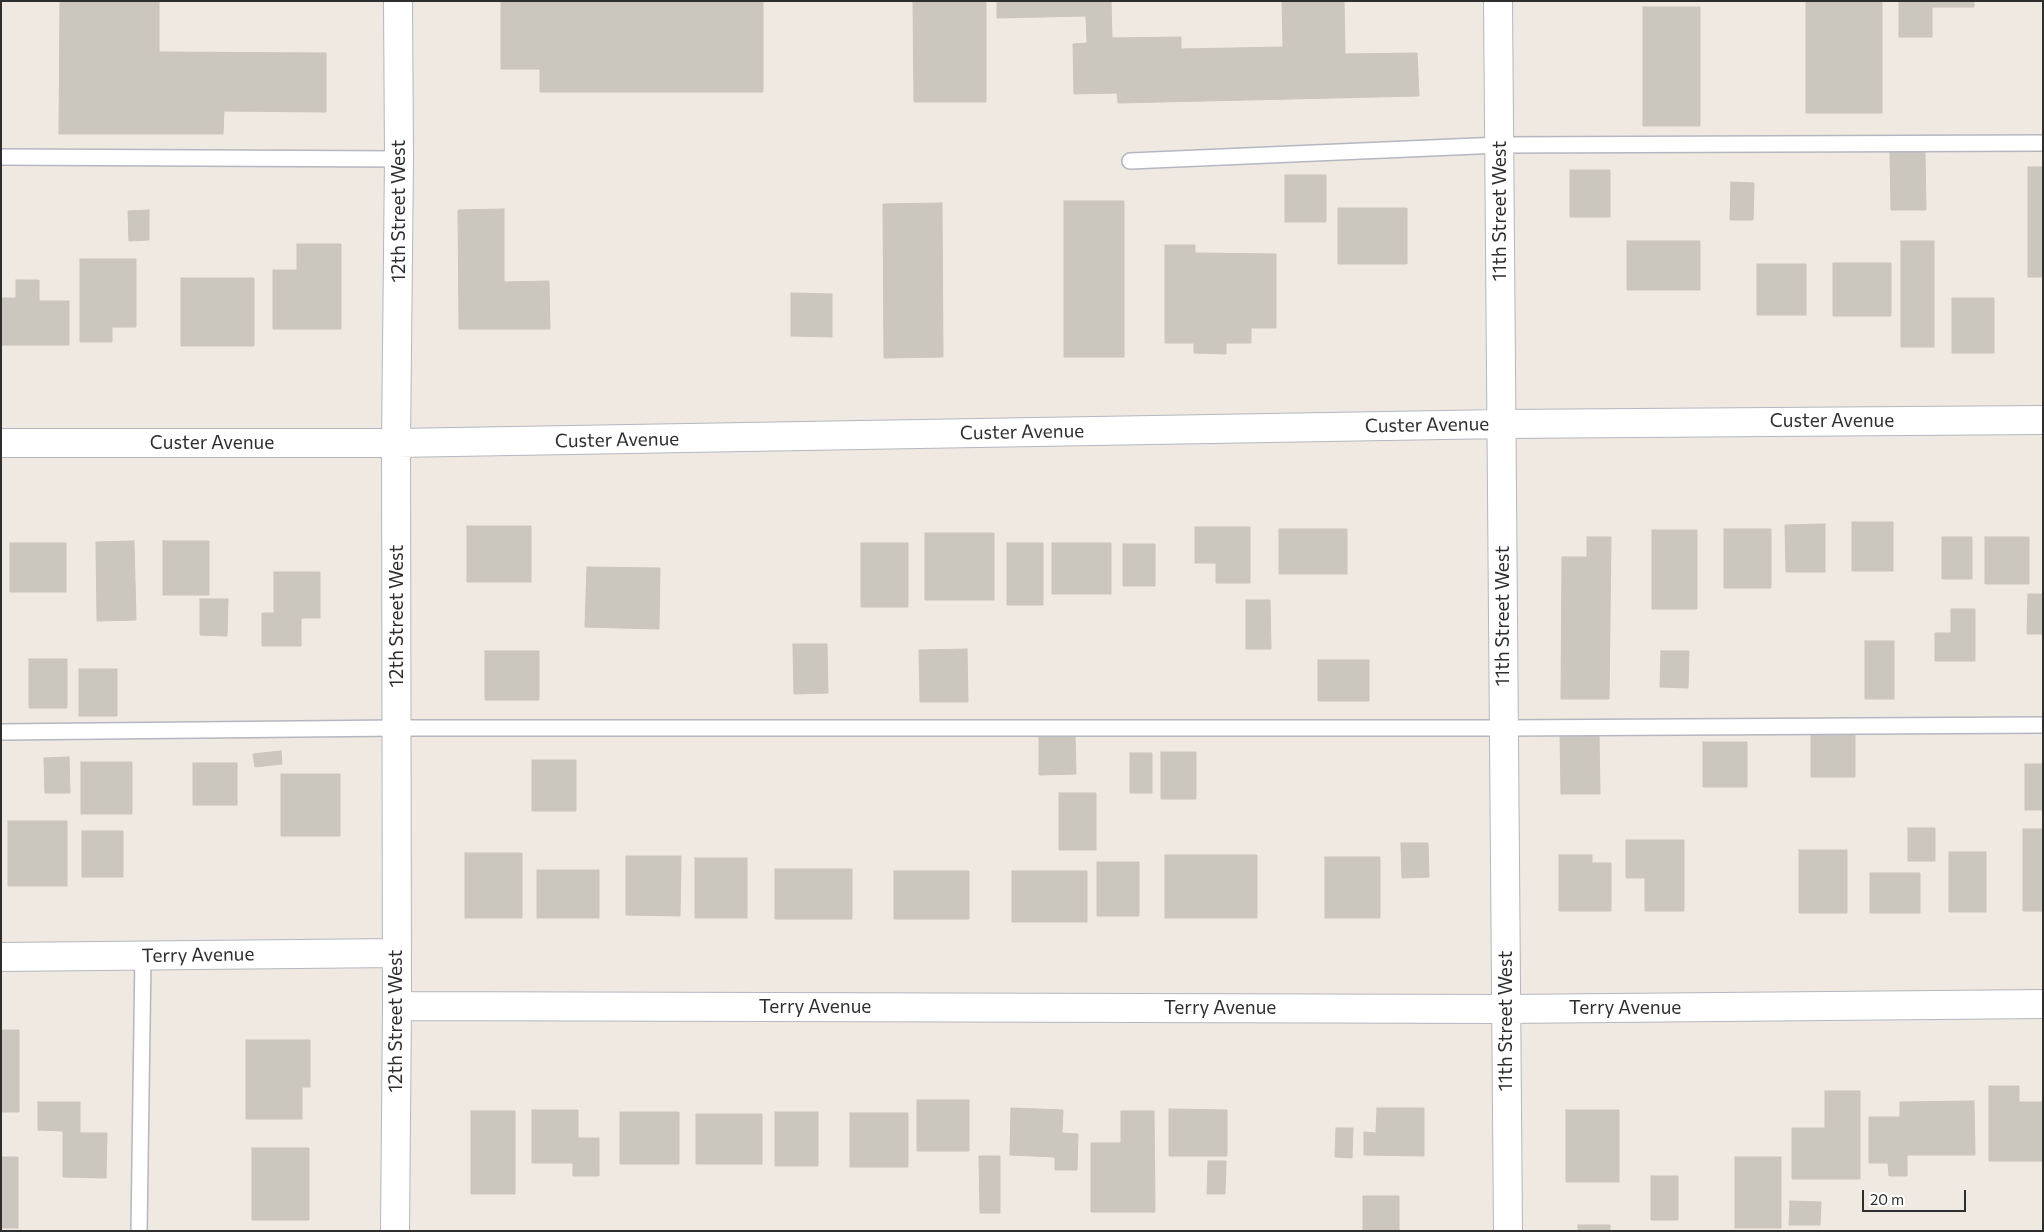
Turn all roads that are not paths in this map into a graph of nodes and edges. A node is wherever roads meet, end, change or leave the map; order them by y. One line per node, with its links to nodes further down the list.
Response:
1 (398, 1): 6 (street, 12th Street West)
2 (1498, 1): 4 (street, 11th Street West)
3 (2043, 143): 4 (lane)
4 (1500, 145): 7 (lane); 9 (street, 11th Street West)
5 (1, 157): 6 (lane)
6 (399, 159): 11 (street, 12th Street West)
7 (1130, 161)
8 (2043, 420): 9 (street, Custer Avenue)
9 (1502, 424): 11 (street, Custer Avenue); 14 (street, 11th Street West)
10 (1, 443): 11 (street, Custer Avenue)
11 (396, 443): 13 (street, 12th Street West)
12 (2043, 724): 14 (lane)
13 (397, 728): 14 (lane); 15 (lane); 16 (street, 12th Street West)
14 (1504, 728): 21 (street, 11th Street West)
15 (1, 732)
16 (396, 953): 17 (street, Terry Avenue); 20 (street, 12th Street West)
17 (143, 956): 18 (street, Terry Avenue); 22 (lane)
18 (1, 958)
19 (2043, 1004): 21 (street, Terry Avenue)
20 (397, 1006): 21 (street, Terry Avenue); 23 (street, 12th Street West)
21 (1506, 1009): 24 (street, 11th Street West)
22 (139, 1231)
23 (395, 1231)
24 (1508, 1231)

